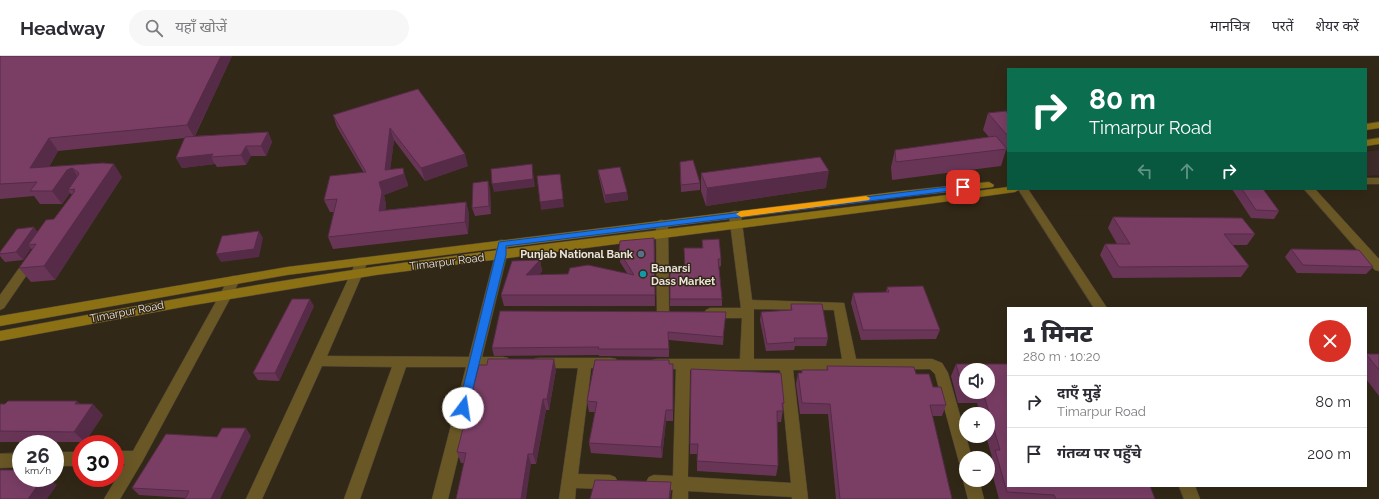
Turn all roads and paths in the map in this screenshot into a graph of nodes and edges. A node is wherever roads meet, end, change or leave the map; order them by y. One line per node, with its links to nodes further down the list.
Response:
1 (1379, 125): 2 (street)
2 (1367, 127)
3 (1379, 142): 4 (street)
4 (1367, 143)
5 (1367, 181): 6 (street)
6 (1379, 181)
7 (1007, 183): 11 (street, Timarpur Road)
8 (1007, 190): 11 (street, Timarpur Road)
9 (1024, 190): 20 (street)
10 (1310, 190): 15 (street)
11 (735, 220): 12 (street, Timarpur Road); 21 (street)
12 (662, 229): 13 (street, Timarpur Road); 25 (street)
13 (502, 249): 16 (street, Timarpur Road); 22 (street)
14 (36, 252): 19 (street)
15 (1379, 267)
16 (360, 268): 17 (street, Timarpur Road); 18 (street, Timarpur Road); 30 (street)
17 (234, 280): 18 (street); 28 (street, Timarpur Road)
18 (226, 295): 29 (street, Timarpur Road); 43 (street)
19 (0, 305)
20 (1100, 307)
21 (747, 308): 27 (street); 39 (street); 41 (street)
22 (487, 312): 23 (street); 32 (street)
23 (502, 312)
24 (648, 313): 25 (street)
25 (663, 313): 26 (street)
26 (679, 313)
27 (694, 313)
28 (0, 321)
29 (0, 336)
30 (318, 361): 31 (street); 55 (street)
31 (401, 361): 32 (street); 56 (street)
32 (474, 362): 33 (street); 57 (street)
33 (514, 362)
34 (530, 362): 35 (street)
35 (585, 363): 36 (street); 47 (street)
36 (623, 364)
37 (645, 364): 38 (street)
38 (683, 364): 39 (street); 50 (street)
39 (747, 365): 40 (street)
40 (786, 365): 41 (street); 53 (street)
41 (850, 365): 42 (street)
42 (963, 451)
43 (137, 457): 44 (street); 54 (street)
44 (124, 458)
45 (12, 460): 46 (street)
46 (0, 461)
47 (569, 481): 48 (street); 58 (street)
48 (625, 482)
49 (640, 482): 50 (street)
50 (680, 483): 53 (street); 59 (street)
51 (973, 487): 60 (street)
52 (1187, 487): 61 (street)
53 (800, 495)
54 (112, 499)
55 (254, 499)
56 (352, 499)
57 (440, 499)
58 (567, 499)
59 (680, 499)
60 (976, 499)
61 (1192, 499)

